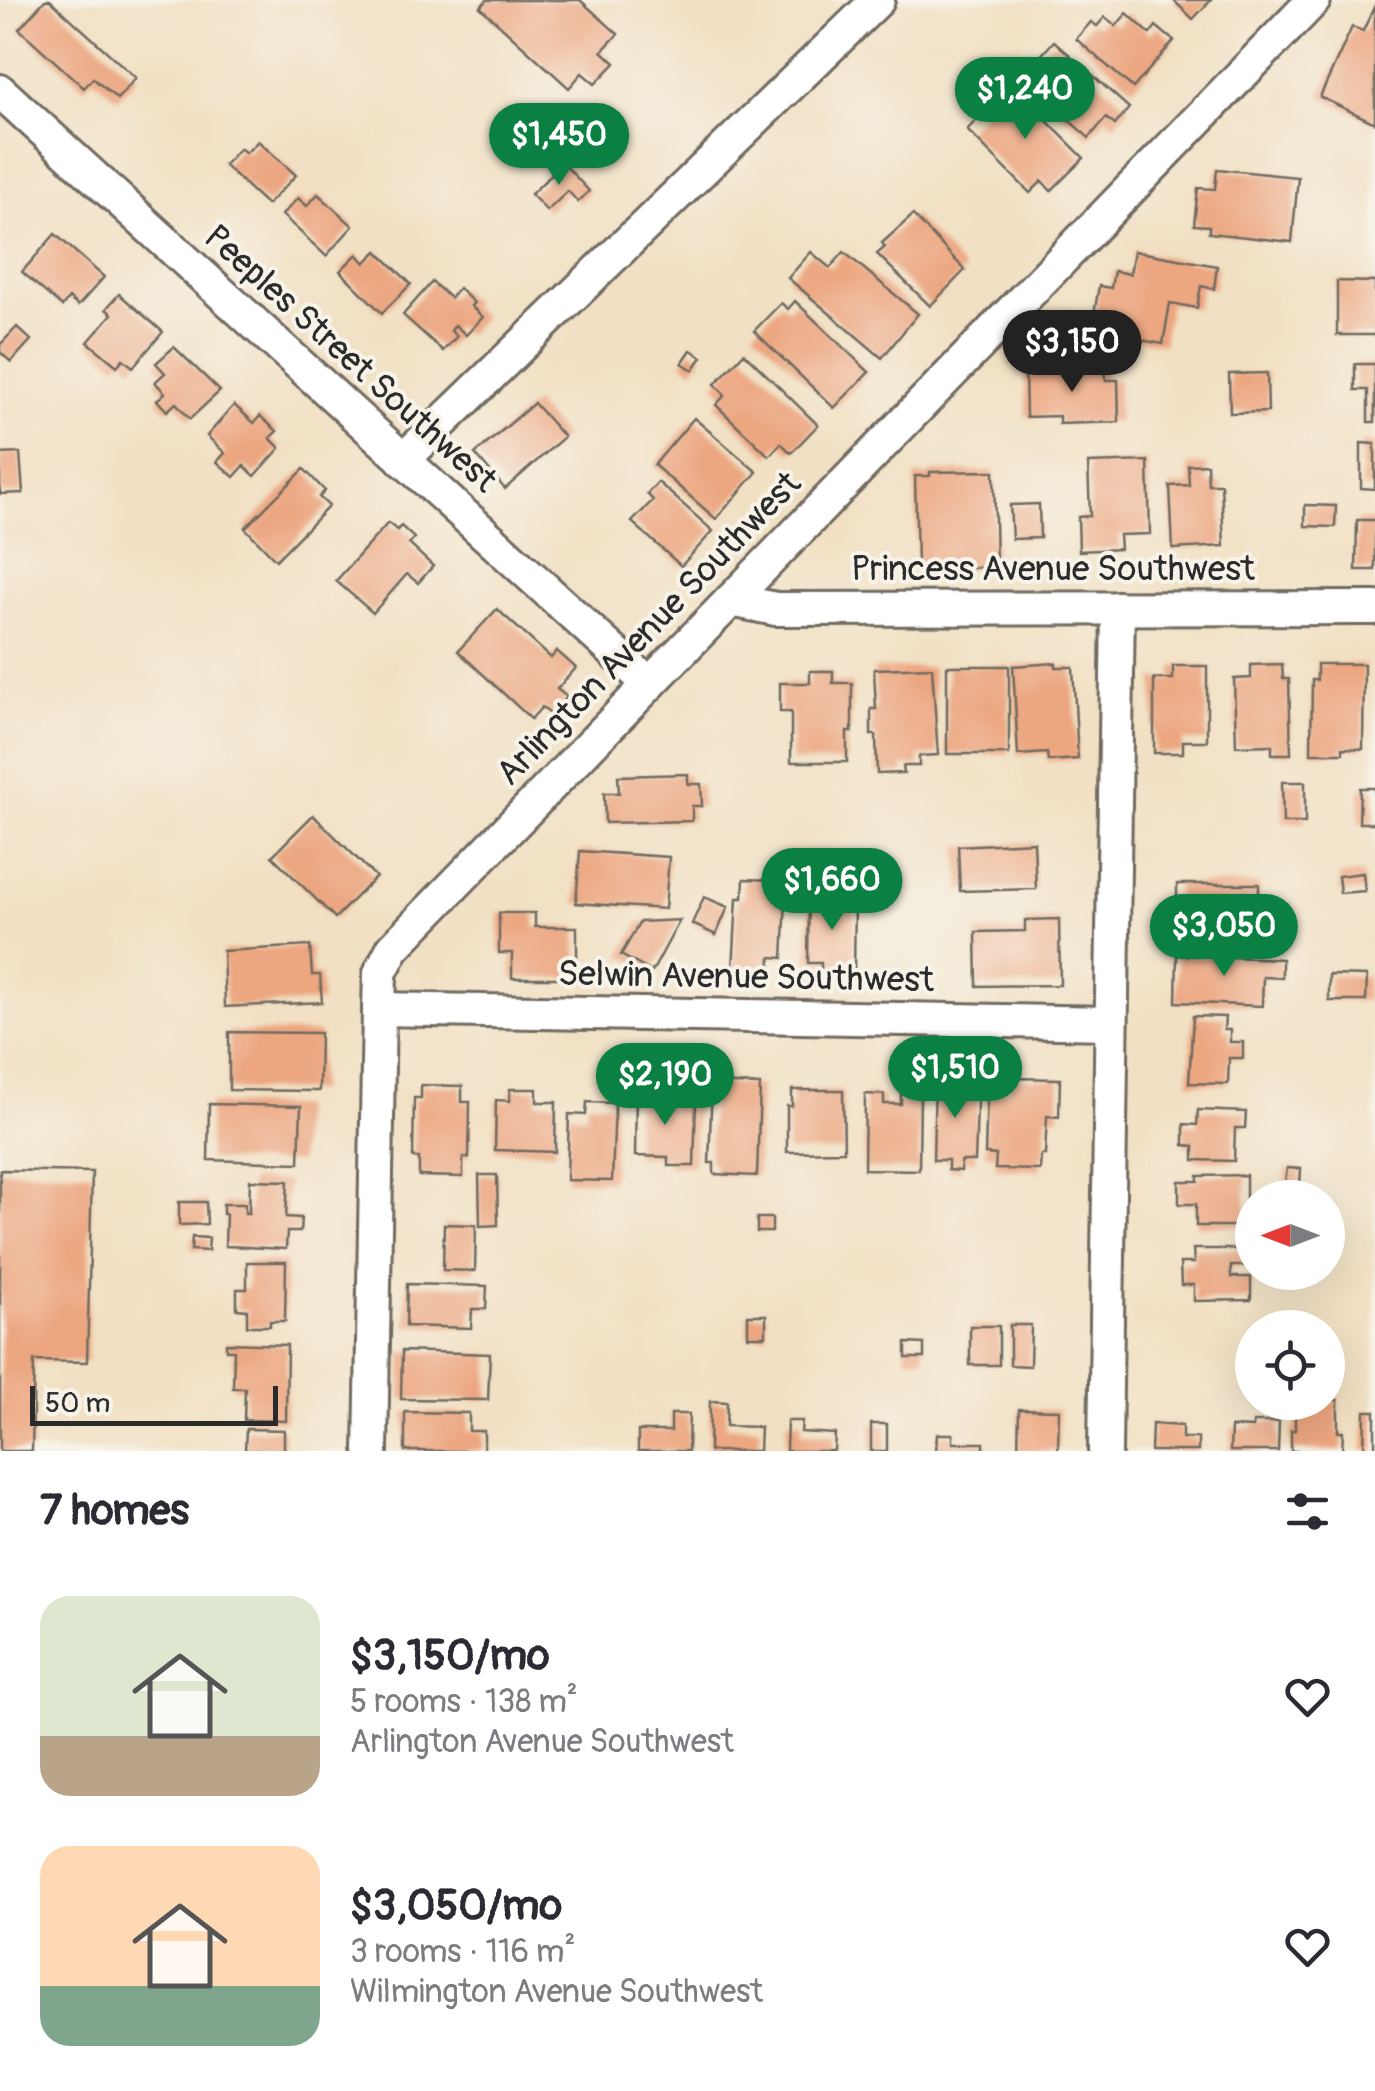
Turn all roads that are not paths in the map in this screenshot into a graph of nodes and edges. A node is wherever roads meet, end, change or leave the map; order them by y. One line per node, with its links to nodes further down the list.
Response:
1 (878, 0): 4 (street)
2 (1314, 0): 5 (street, Arlington Avenue Southwest)
3 (0, 91): 4 (street, Peeples Street Southwest)
4 (403, 460): 8 (street, Peeples Street Southwest)
5 (731, 600): 6 (street, Princess Avenue Southwest); 8 (street, Arlington Avenue Southwest)
6 (1118, 608): 7 (street, Princess Avenue Southwest); 10 (street)
7 (1375, 608)
8 (649, 684): 9 (street, Arlington Avenue Southwest)
9 (378, 1009): 10 (street, Selwin Avenue Southwest); 11 (street, Arlington Avenue Southwest)
10 (1111, 1023): 12 (street)
11 (371, 1451)
12 (1106, 1451)

